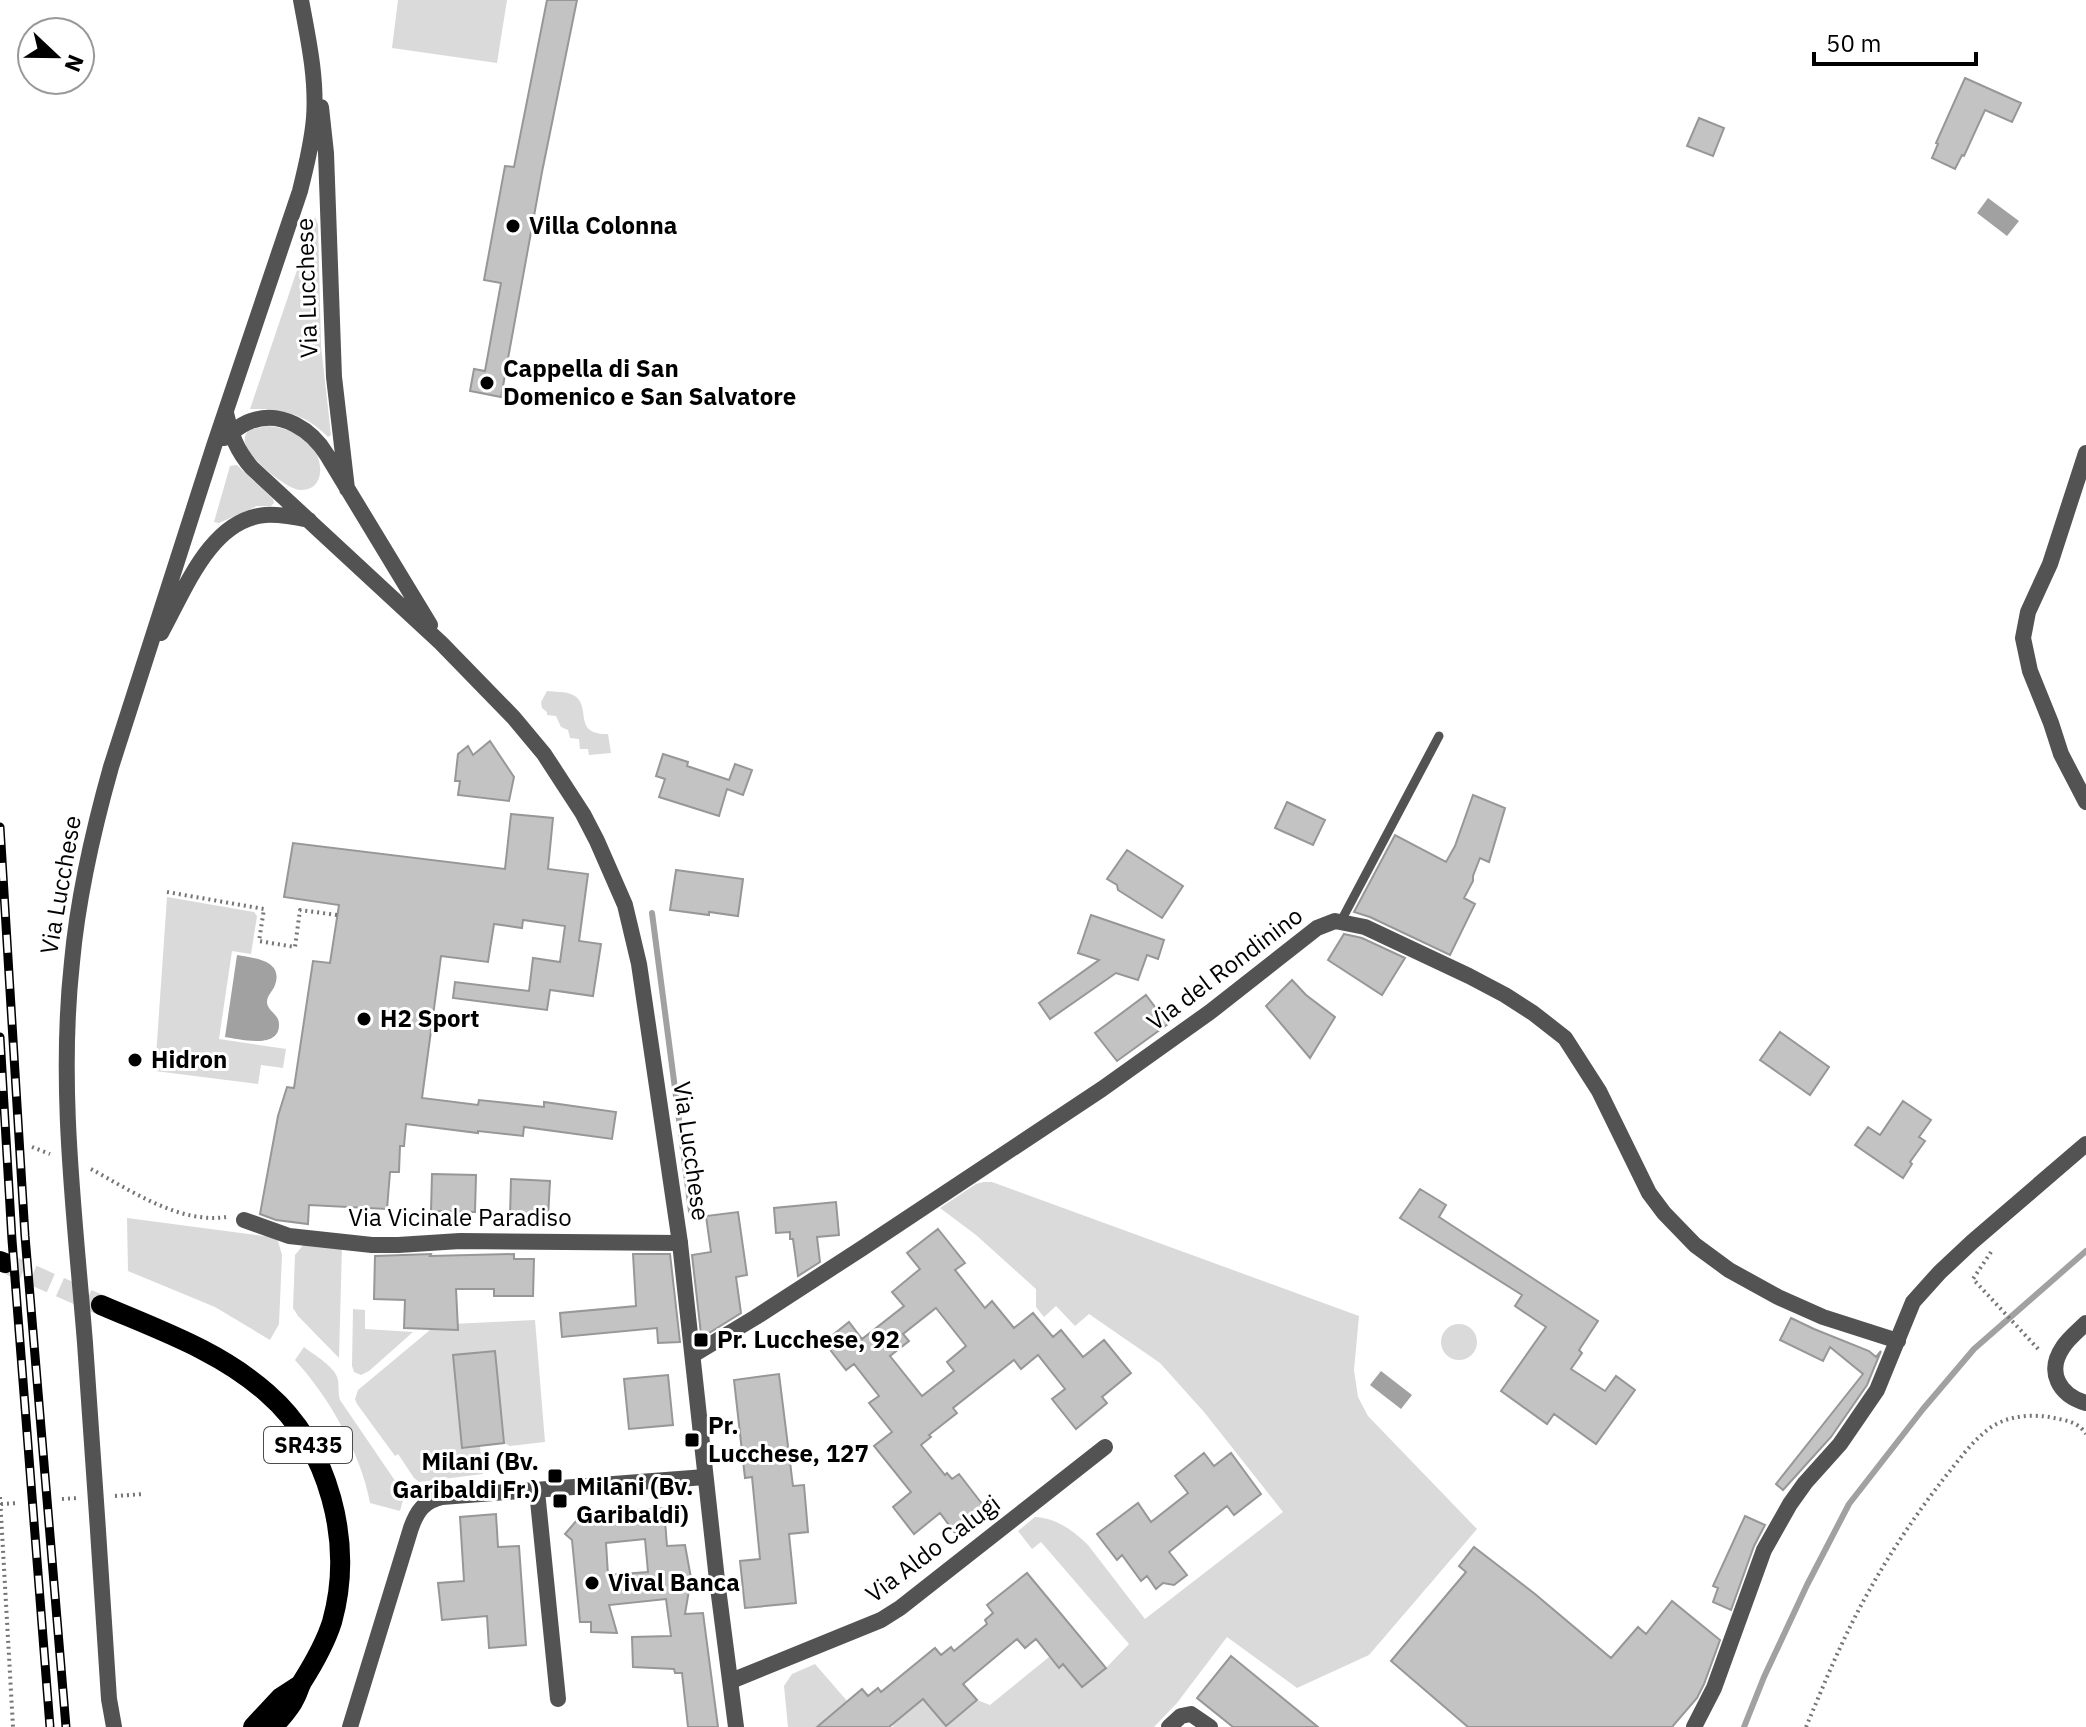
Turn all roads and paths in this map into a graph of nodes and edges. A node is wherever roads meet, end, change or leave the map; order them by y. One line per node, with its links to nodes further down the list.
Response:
1 (301, 0): 2 (street, Via Lucchese)
2 (314, 86): 3 (street, Via Lucchese); 7 (street, Via Lucchese)
3 (226, 411): 4 (street, Via Lucchese); 5 (street, Via Lucchese)
4 (231, 434): 5 (street, Via Lucchese); 7 (street, Via Lucchese); 8 (street, Via Lucchese)
5 (214, 446): 10 (street, Via Lucchese)
6 (2086, 453): 12 (street)
7 (347, 489): 9 (street, Via Lucchese)
8 (311, 521): 9 (street, Via Lucchese); 10 (street, Via Lucchese)
9 (441, 643): 21 (street, Via Lucchese)
10 (144, 662): 44 (street, Via Lucchese)
11 (1439, 736): 15 (lane)
12 (2086, 802)
13 (167, 892): 14 (path)
14 (337, 915)
15 (1341, 921): 25 (street, Via del Rondinino); 26 (street, Via del Rondinino)
16 (2086, 1144): 25 (street)
17 (32, 1147): 18 (path)
18 (50, 1154)
19 (91, 1169): 20 (path)
20 (244, 1220): 21 (street, Via Vicinale Paradiso)
21 (680, 1243): 26 (street, Via Lucchese)
22 (1977, 1283): 27 (path)
23 (101, 1305): 41 (main road, SR435)
24 (2086, 1323): 28 (street)
25 (1898, 1341): 51 (street)
26 (693, 1355): 31 (street, Via Lucchese)
27 (2045, 1356)
28 (2086, 1403)
29 (2086, 1434): 52 (path)
30 (1105, 1447): 40 (street, Via Aldo Calugi)
31 (705, 1477): 32 (street); 40 (street, Via Lucchese)
32 (537, 1491): 42 (street); 47 (street)
33 (144, 1494): 34 (path)
34 (113, 1496)
35 (0, 1497): 39 (path)
36 (78, 1498): 37 (path)
37 (62, 1499)
38 (19, 1503): 39 (path)
39 (0, 1504): 43 (path)
40 (731, 1681): 48 (street, Via Lucchese)
41 (300, 1685): 45 (main road, SR435); 46 (main road)
42 (558, 1699)
43 (13, 1727)
44 (114, 1727)
45 (253, 1727)
46 (273, 1727)
47 (350, 1727)
48 (736, 1727)
49 (1169, 1727): 50 (street)
50 (1210, 1727)
51 (1694, 1727)
52 (1806, 1727)

